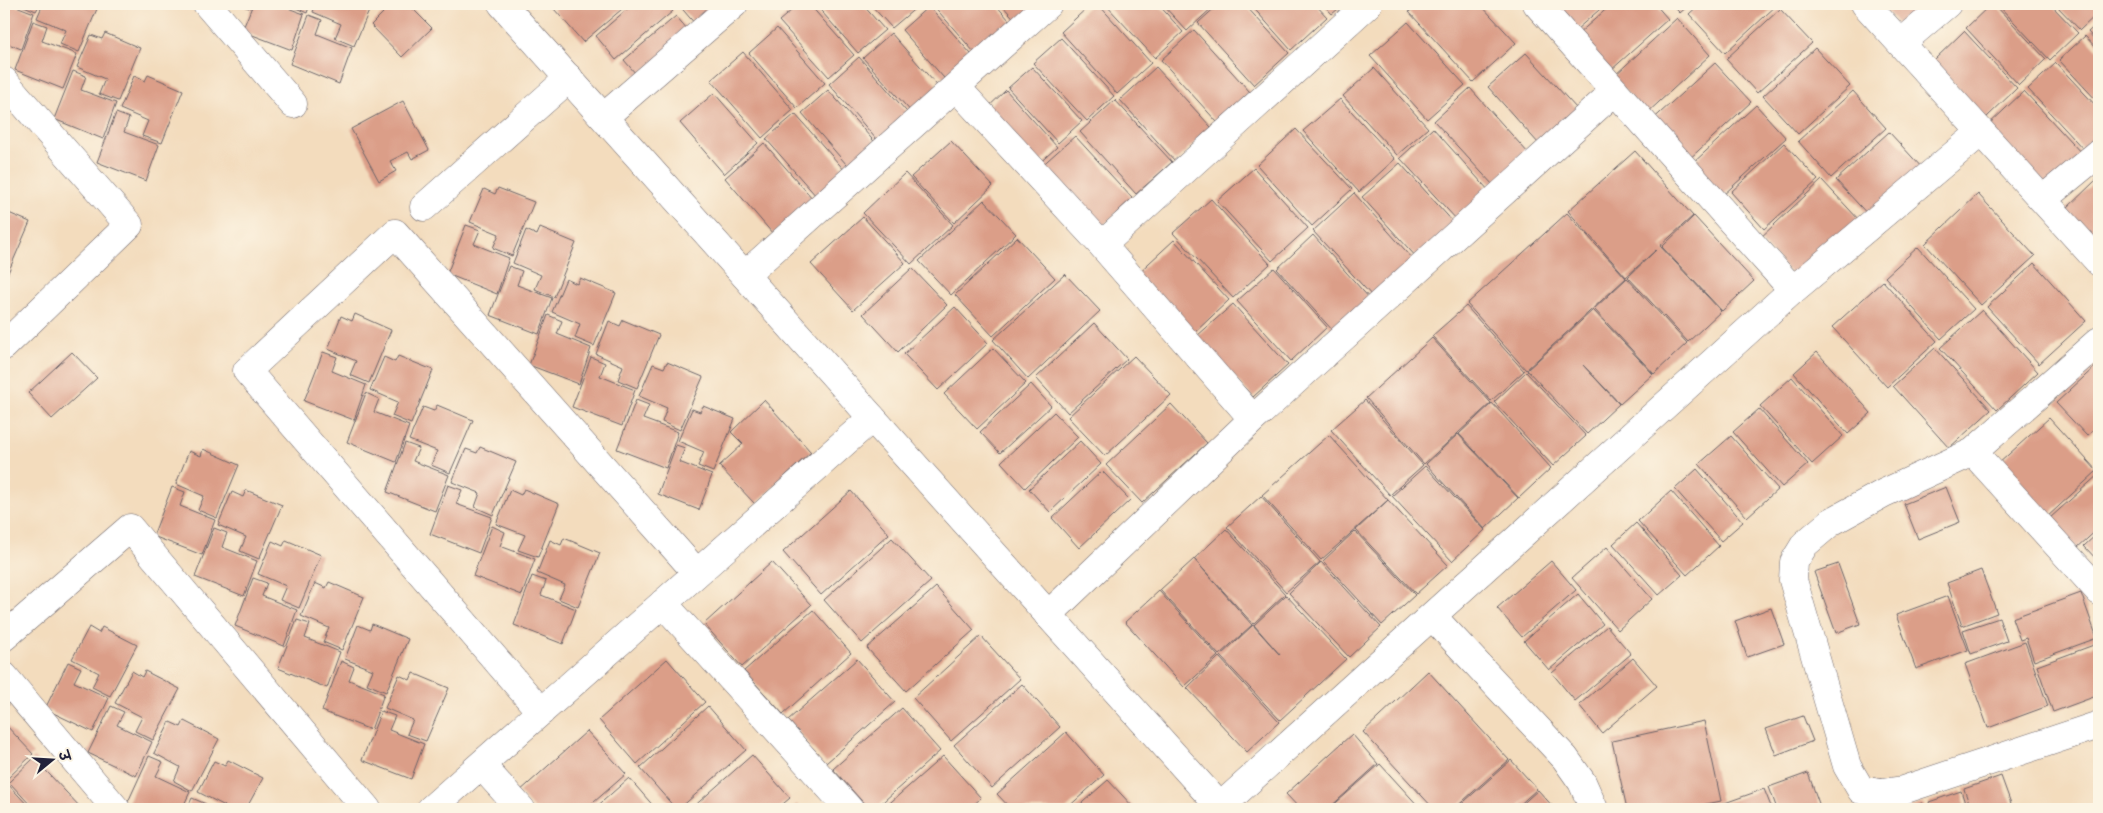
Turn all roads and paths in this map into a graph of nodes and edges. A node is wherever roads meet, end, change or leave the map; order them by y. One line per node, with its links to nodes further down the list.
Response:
1 (207, 4): 14 (street)
2 (502, 4): 10 (street)
3 (734, 4): 15 (street)
4 (1048, 4): 12 (street)
5 (1368, 4): 20 (street)
6 (1537, 4): 13 (street)
7 (1865, 4): 9 (street)
8 (1947, 4): 9 (street)
9 (1901, 43): 16 (street)
10 (569, 78): 15 (street); 19 (street)
11 (4, 81): 25 (street)
12 (956, 87): 20 (street); 22 (street)
13 (1615, 90): 23 (street); 27 (street)
14 (293, 104)
15 (604, 117): 22 (street)
16 (1981, 132): 18 (street); 23 (street)
17 (2099, 153): 18 (street)
18 (2043, 200): 21 (street)
19 (424, 207)
20 (1102, 245): 27 (street)
21 (2099, 262)
22 (745, 275): 26 (street)
23 (1793, 290): 33 (street)
24 (2099, 341): 28 (street)
25 (4, 346)
26 (872, 418): 29 (street); 32 (street)
27 (1253, 420): 32 (street)
28 (1973, 452): 30 (street); 37 (street)
29 (697, 573): 31 (street); 36 (street)
30 (2099, 591)
31 (663, 603): 36 (street); 44 (street)
32 (1048, 615): 39 (street)
33 (1432, 616): 39 (street); 45 (street)
34 (4, 637): 41 (street)
35 (4, 676): 40 (street)
36 (541, 712): 38 (street)
37 (2099, 725)
38 (481, 764): 42 (street); 43 (street)
39 (1221, 808)
40 (116, 809)
41 (367, 809)
42 (431, 809)
43 (521, 809)
44 (849, 809)
45 (1594, 809)

